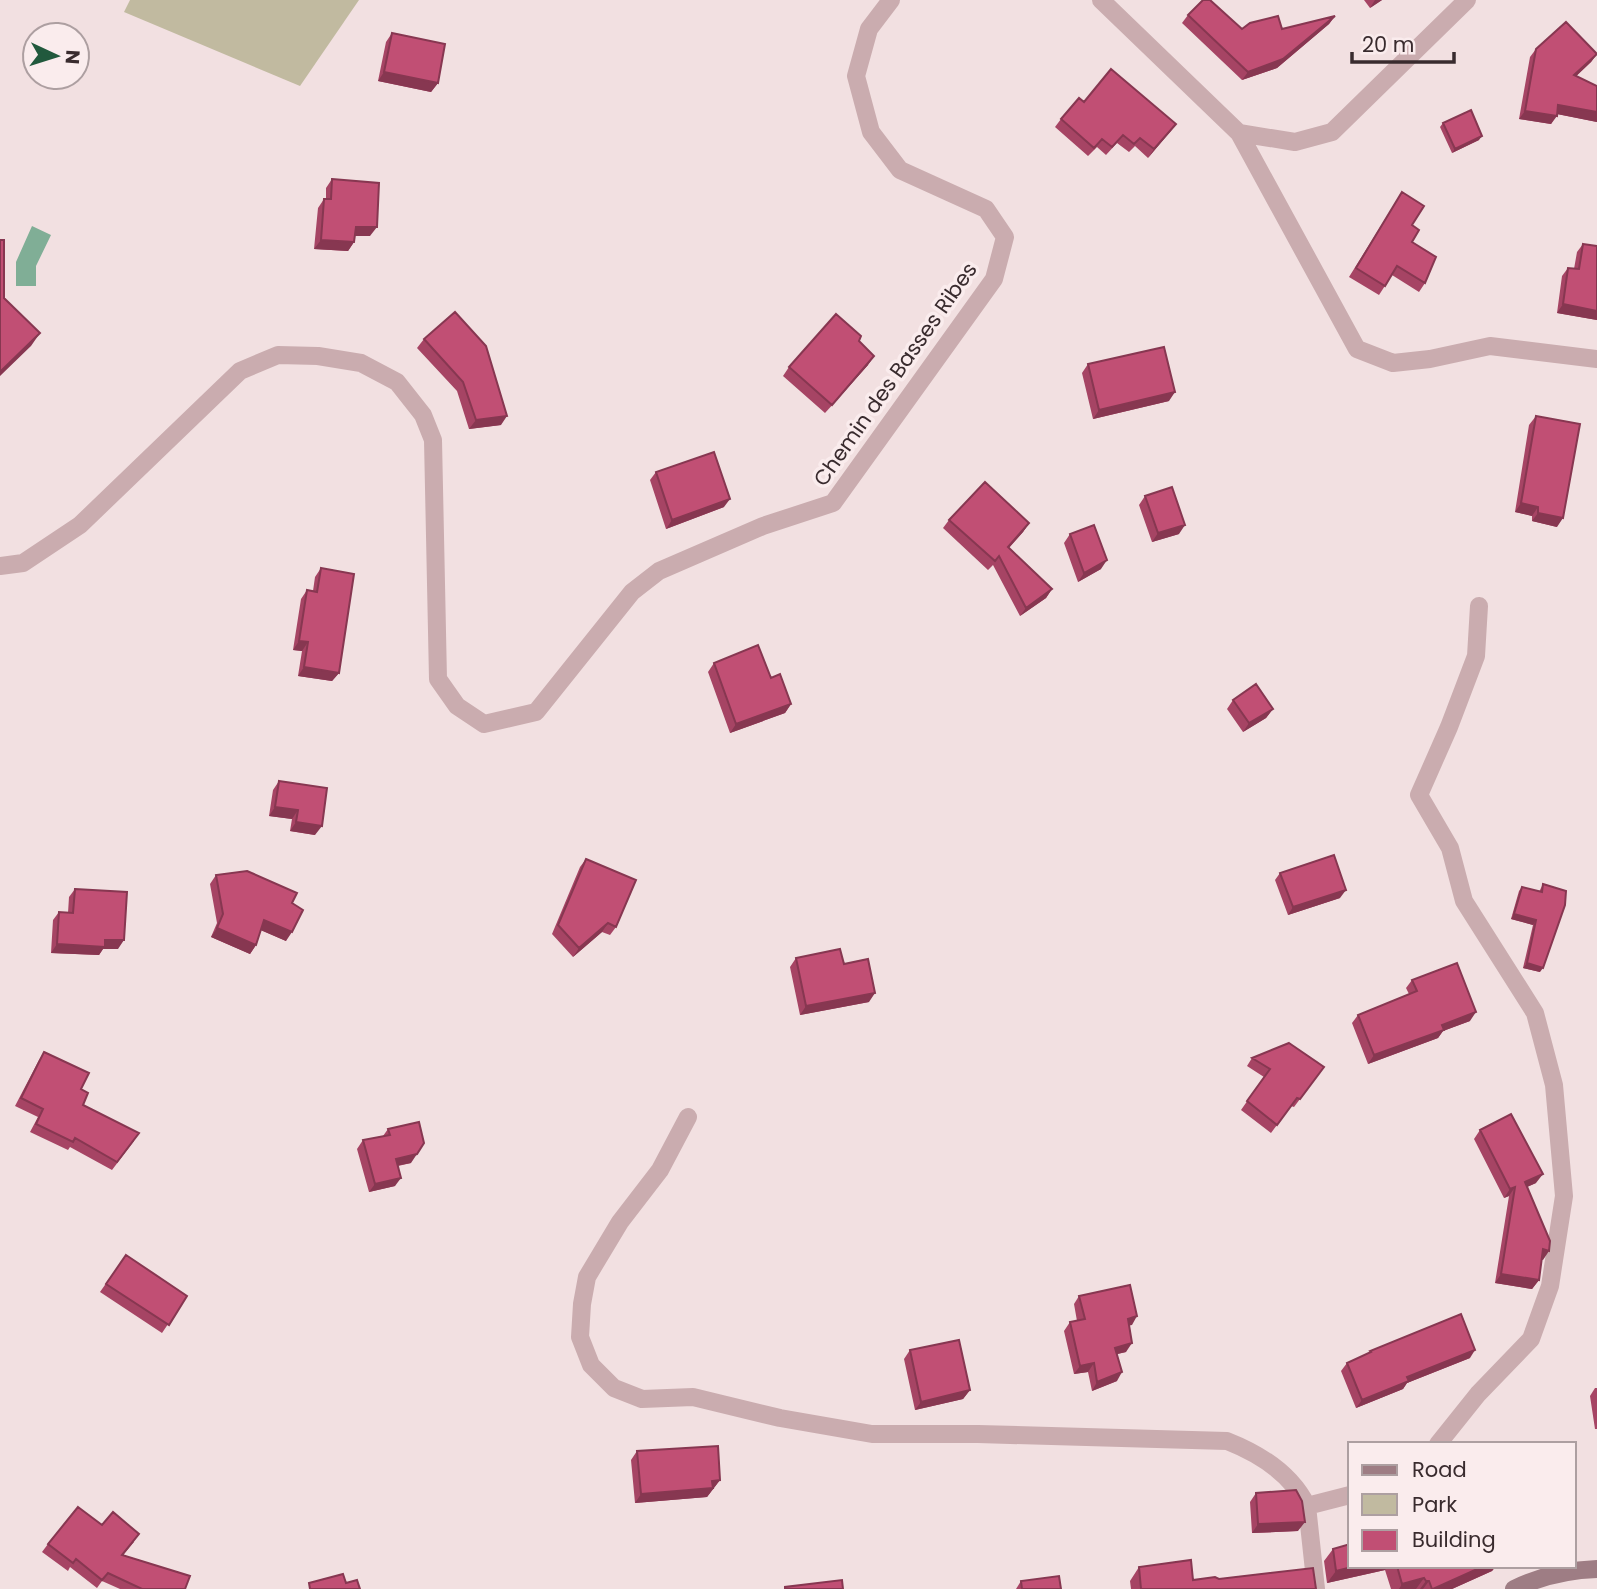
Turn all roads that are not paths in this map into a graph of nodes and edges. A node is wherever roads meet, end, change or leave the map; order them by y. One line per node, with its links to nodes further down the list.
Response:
1 (891, 0): 6 (street, Chemin des Basses Ribes)
2 (1101, 0): 4 (street)
3 (1467, 0): 4 (street)
4 (1239, 133): 5 (street)
5 (1597, 359)
6 (0, 566)
7 (1479, 606): 9 (street)
8 (688, 1117): 11 (street)
9 (1440, 1442)
10 (1348, 1496): 11 (street)
11 (1307, 1506): 13 (street)
12 (1597, 1569): 14 (main road)
13 (1316, 1589)
14 (1514, 1589)

